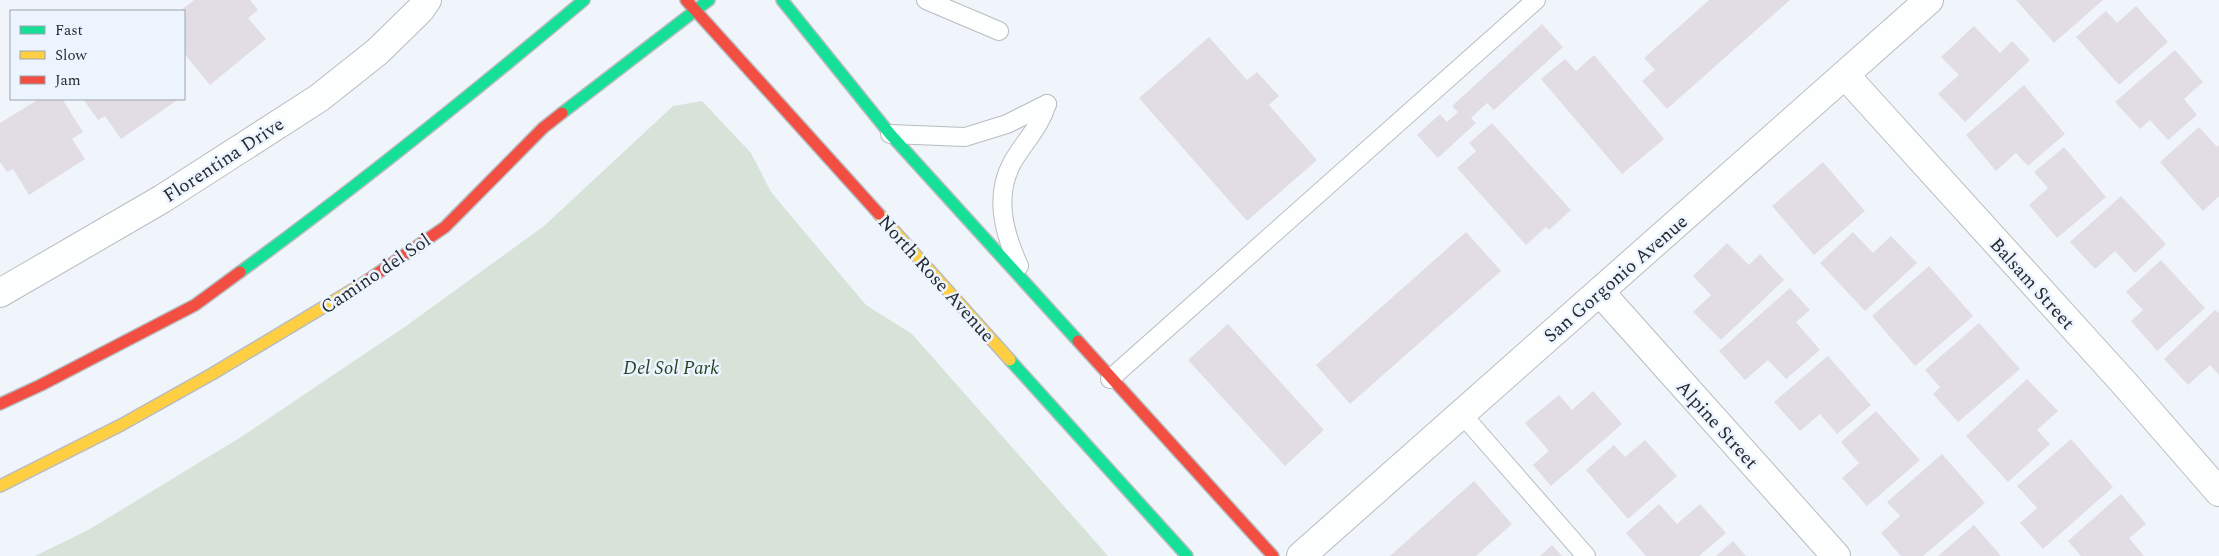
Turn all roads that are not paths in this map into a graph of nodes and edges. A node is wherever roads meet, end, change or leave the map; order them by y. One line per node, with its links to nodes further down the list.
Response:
1 (427, 0): 15 (street, Florentina Drive)
2 (584, 0): 17 (street)
3 (686, 0): 9 (street, North Rose Avenue)
4 (709, 0): 9 (street, Camino del Sol)
5 (782, 0): 12 (street)
6 (926, 0): 10 (lane)
7 (1536, 0): 16 (lane)
8 (1929, 0): 11 (street, San Gorgonio Avenue)
9 (696, 10): 19 (street, Camino del Sol); 21 (street, North Rose Avenue)
10 (999, 31)
11 (1845, 75): 14 (street, San Gorgonio Avenue); 20 (street, Balsam Street)
12 (890, 134): 13 (street); 13 (lane)
13 (1027, 286): 16 (street)
14 (1600, 292): 18 (street, San Gorgonio Avenue); 25 (street, Alpine Street)
15 (0, 293)
16 (1110, 379): 22 (street)
17 (0, 404)
18 (1462, 413): 23 (street, San Gorgonio Avenue); 24 (lane)
19 (0, 486)
20 (2219, 492)
21 (1187, 556)
22 (1273, 556)
23 (1301, 556)
24 (1586, 556)
25 (1836, 556)

